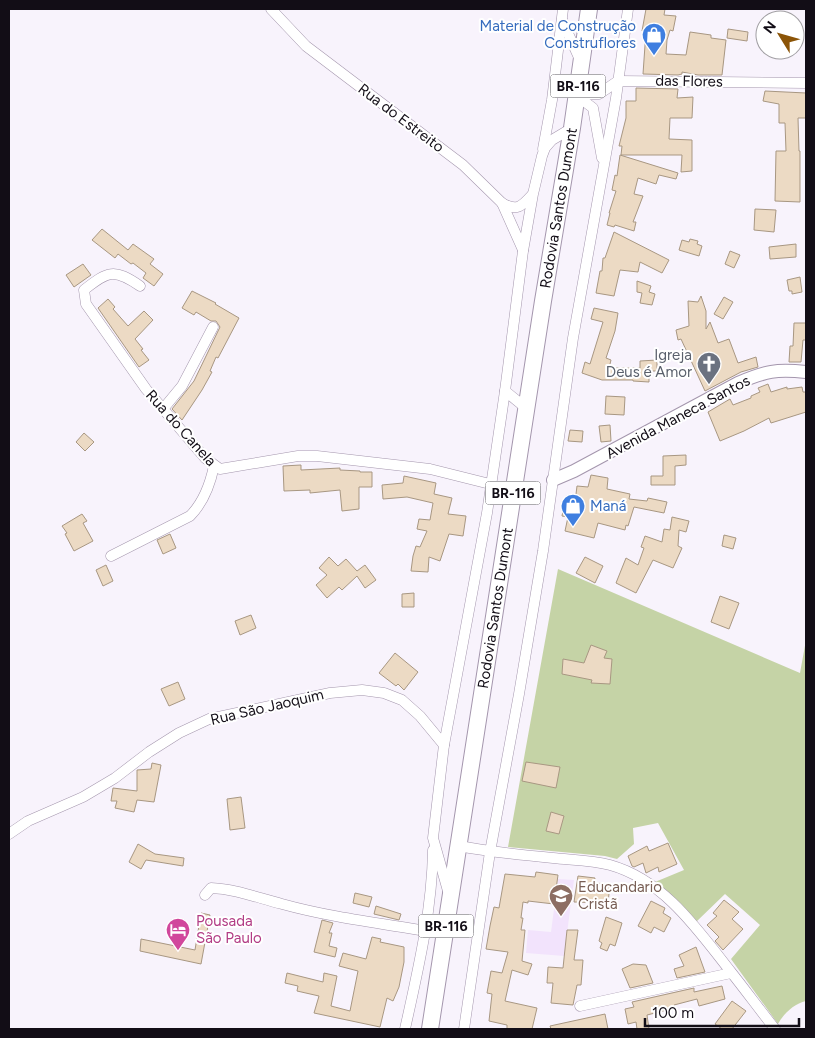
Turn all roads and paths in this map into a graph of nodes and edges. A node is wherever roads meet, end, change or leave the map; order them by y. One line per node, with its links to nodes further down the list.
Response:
1 (271, 9): 13 (street, Rua do Estreito)
2 (589, 9): 5 (highway, Rodovia Santos Dumont / BR-116)
3 (628, 9): 6 (street)
4 (562, 14): 5 (street); 10 (street)
5 (581, 63): 8 (highway, Rodovia Santos Dumont / BR-116)
6 (618, 80): 7 (street, das Flores); 8 (street); 11 (street)
7 (806, 82)
8 (576, 95): 9 (highway, Rodovia Santos Dumont / BR-116); 11 (street)
9 (572, 128): 10 (street); 19 (highway, Rodovia Santos Dumont / BR-116)
10 (542, 156): 12 (street)
11 (603, 166): 22 (street)
12 (533, 194): 13 (street); 14 (street)
13 (502, 203): 14 (street)
14 (523, 251): 18 (street)
15 (140, 286): 20 (street, Rua do Canela)
16 (213, 327): 20 (street)
17 (806, 372): 22 (street, Avenida Maneca Santos)
18 (505, 391): 19 (street); 23 (street)
19 (526, 408): 24 (highway, Rodovia Santos Dumont / BR-116)
20 (163, 409): 21 (street, Rua do Canela)
21 (214, 466): 23 (street, Rua do Canela); 25 (street)
22 (553, 480): 30 (street)
23 (490, 484): 24 (street, Rua do Canela); 26 (street)
24 (513, 493): 29 (highway, Rodovia Santos Dumont / BR-116)
25 (111, 556)
26 (444, 745): 27 (street, Rua São Jaoquim); 28 (street)
27 (9, 834)
28 (434, 838): 32 (street); 33 (street)
29 (458, 846): 30 (street); 32 (highway, Rodovia Santos Dumont / BR-116)
30 (490, 852): 34 (street); 38 (street)
31 (205, 895): 33 (street)
32 (450, 899): 37 (highway, Rodovia Santos Dumont / BR-116)
33 (426, 931): 36 (street)
34 (731, 973): 35 (street); 39 (street)
35 (580, 1006)
36 (405, 1029)
37 (430, 1029)
38 (464, 1029)
39 (774, 1029)

